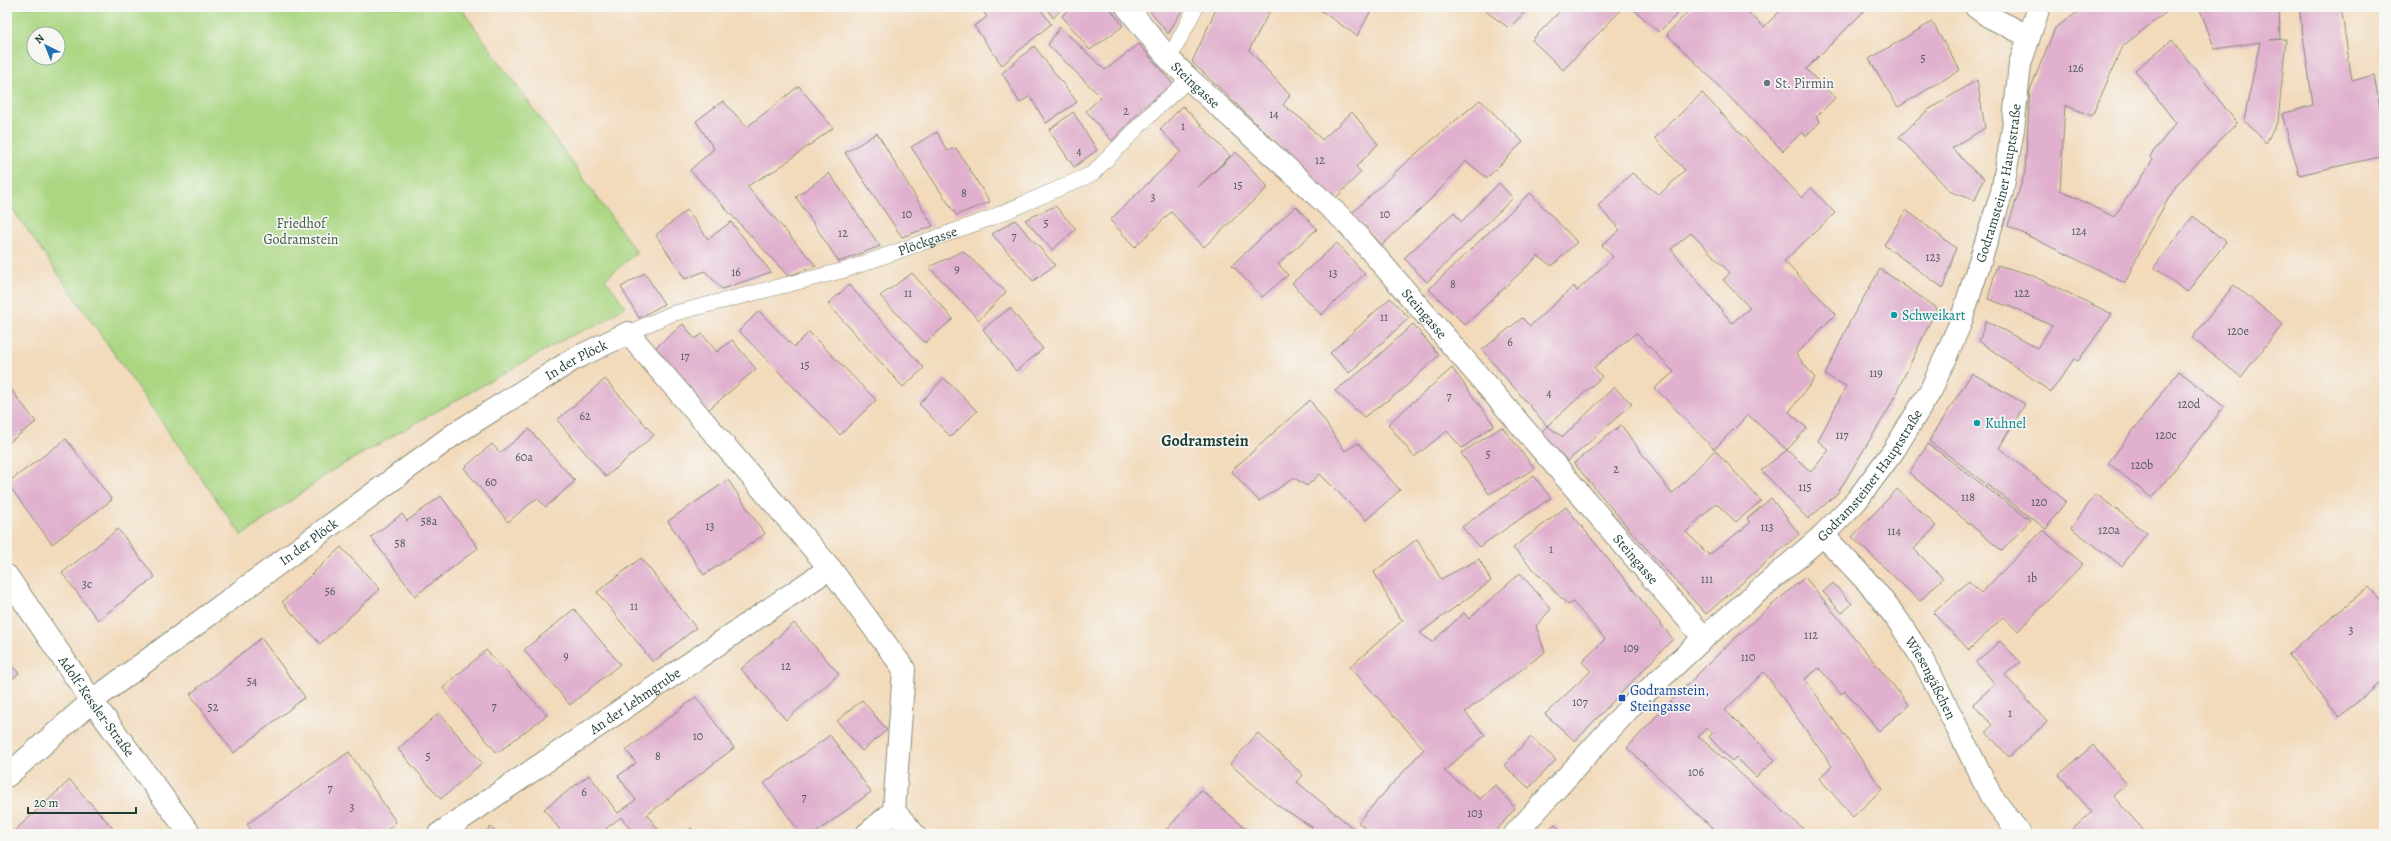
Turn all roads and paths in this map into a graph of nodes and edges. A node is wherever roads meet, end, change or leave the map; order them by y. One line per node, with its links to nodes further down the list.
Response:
1 (1127, 7): 6 (street, Steingasse)
2 (1196, 7): 6 (lane)
3 (1976, 7): 5 (street)
4 (2039, 7): 5 (street, Godramsteiner Hauptstraße)
5 (2028, 36): 9 (street, Godramsteiner Hauptstraße)
6 (1169, 58): 7 (street, Steingasse)
7 (1189, 79): 8 (lane, Plöckgasse); 12 (street, Steingasse)
8 (628, 333): 10 (street); 13 (street, In der Plöck)
9 (1823, 535): 12 (street, Godramsteiner Hauptstraße); 21 (street, Wiesengäßchen)
10 (830, 568): 15 (street); 17 (street, An der Lehmgrube)
11 (7, 576): 13 (street, Adolf-Kessler-Straße)
12 (1704, 638): 20 (street, Godramsteiner Hauptstraße)
13 (92, 701): 14 (street, In der Plöck); 16 (street, Adolf-Kessler-Straße)
14 (7, 776)
15 (894, 811): 18 (street); 19 (street)
16 (190, 834)
17 (439, 834)
18 (867, 834)
19 (914, 834)
20 (1515, 834)
21 (2020, 834)

